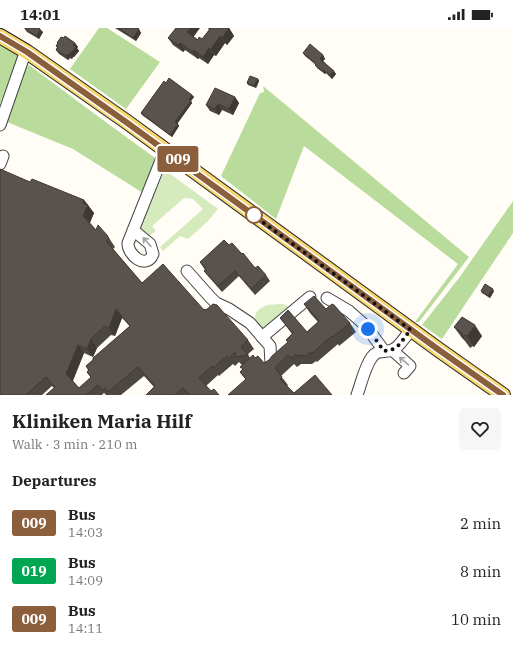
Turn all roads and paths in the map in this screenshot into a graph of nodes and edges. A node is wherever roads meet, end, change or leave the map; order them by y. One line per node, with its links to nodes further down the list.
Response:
1 (0, 36): 2 (main road)
2 (27, 52): 3 (lane); 4 (main road)
3 (0, 125)
4 (166, 151): 5 (lane); 9 (main road)
5 (133, 230)
6 (187, 271): 10 (lane)
7 (310, 297): 10 (lane)
8 (326, 298): 11 (lane)
9 (411, 330): 11 (lane); 15 (main road)
10 (262, 337): 12 (lane)
11 (388, 350): 13 (lane, one-way to 11); 14 (lane)
12 (271, 363)
13 (404, 373)
14 (357, 395)
15 (503, 395)

